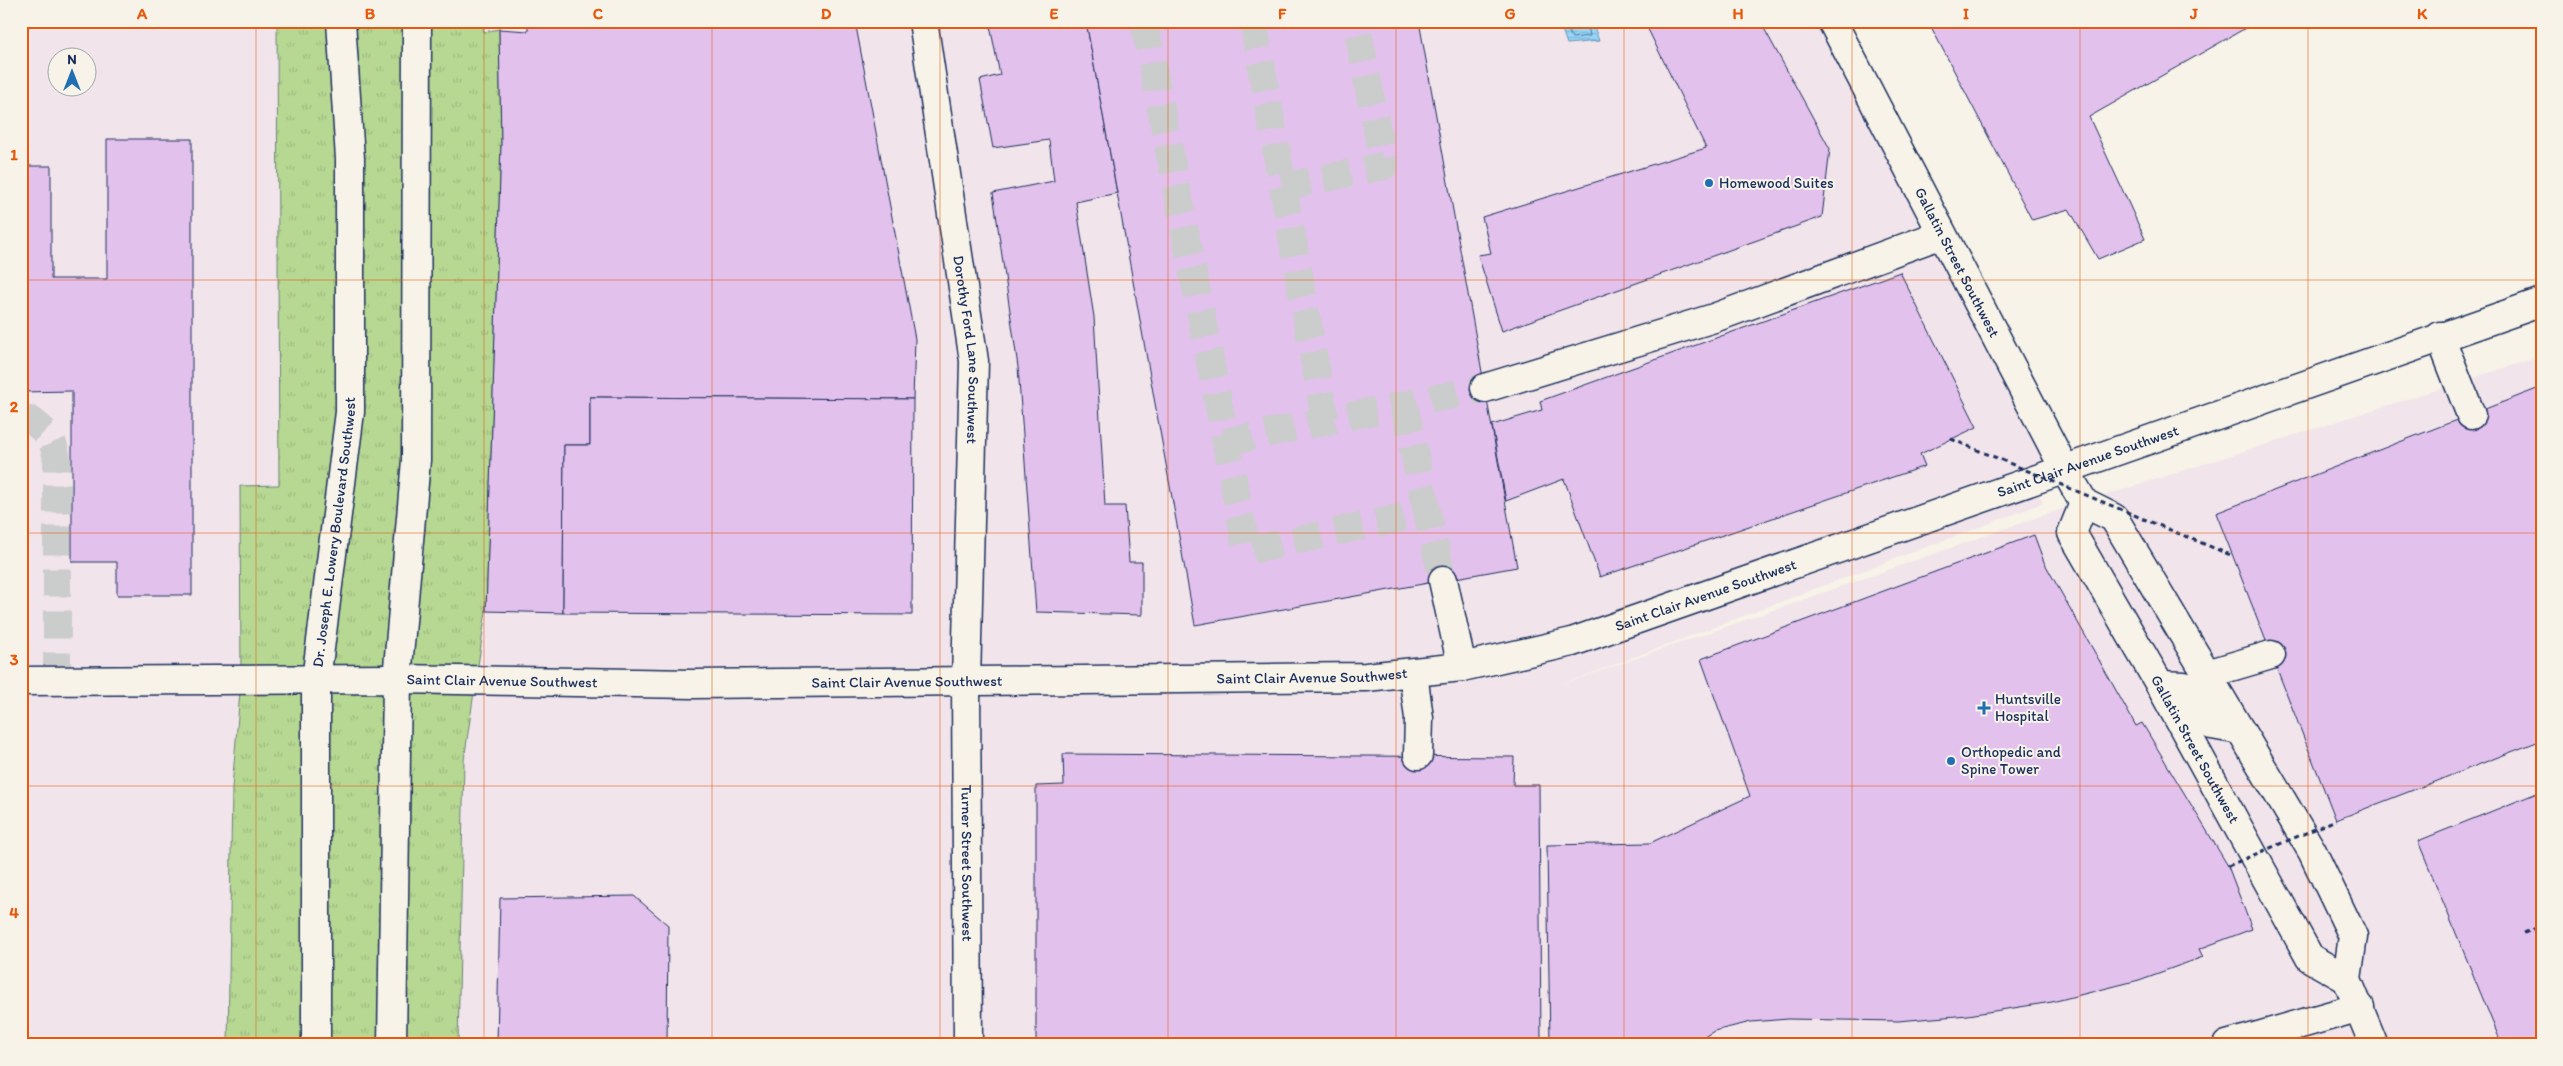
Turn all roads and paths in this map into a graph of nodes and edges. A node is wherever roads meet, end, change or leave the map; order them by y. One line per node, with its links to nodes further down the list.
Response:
1 (340, 21): 20 (street, Dr. Joseph E. Lowery Boulevard Southwest)
2 (417, 21): 19 (street)
3 (923, 21): 22 (street, Dorothy Ford Lane Southwest)
4 (1832, 21): 5 (street, Gallatin Street Southwest)
5 (1942, 234): 8 (street); 11 (street, Gallatin Street Southwest)
6 (2542, 302): 7 (street, Saint Clair Avenue Southwest)
7 (2440, 336): 9 (street); 11 (street, Saint Clair Avenue Southwest)
8 (1485, 388)
9 (2471, 415)
10 (1951, 439): 13 (path, bridge)
11 (2065, 470): 12 (street, Gallatin Street Southwest); 16 (street, Saint Clair Avenue Southwest)
12 (2084, 503): 18 (street); 23 (street, Gallatin Street Southwest)
13 (2233, 556)
14 (1443, 580): 16 (street)
15 (2271, 655): 18 (street)
16 (1462, 667): 17 (street, Saint Clair Avenue Southwest)
17 (1413, 673): 22 (street, Saint Clair Avenue Southwest); 25 (street)
18 (2207, 674): 24 (street)
19 (397, 679): 20 (street, Saint Clair Avenue Southwest); 22 (street, Saint Clair Avenue Southwest); 33 (street)
20 (316, 680): 21 (street, Saint Clair Avenue Southwest); 32 (street, Dr. Joseph E. Lowery Boulevard Southwest)
21 (21, 681)
22 (966, 681): 34 (street, Turner Street Southwest)
23 (2160, 685): 24 (street); 30 (street, Gallatin Street Southwest)
24 (2240, 730): 30 (street)
25 (1418, 755)
26 (2336, 820): 27 (path, bridge)
27 (2228, 866)
28 (2542, 926): 29 (path)
29 (2524, 933)
30 (2347, 979): 31 (street)
31 (2360, 1007): 35 (street); 36 (street)
32 (316, 1045)
33 (392, 1045)
34 (968, 1045)
35 (2227, 1045)
36 (2374, 1045)

